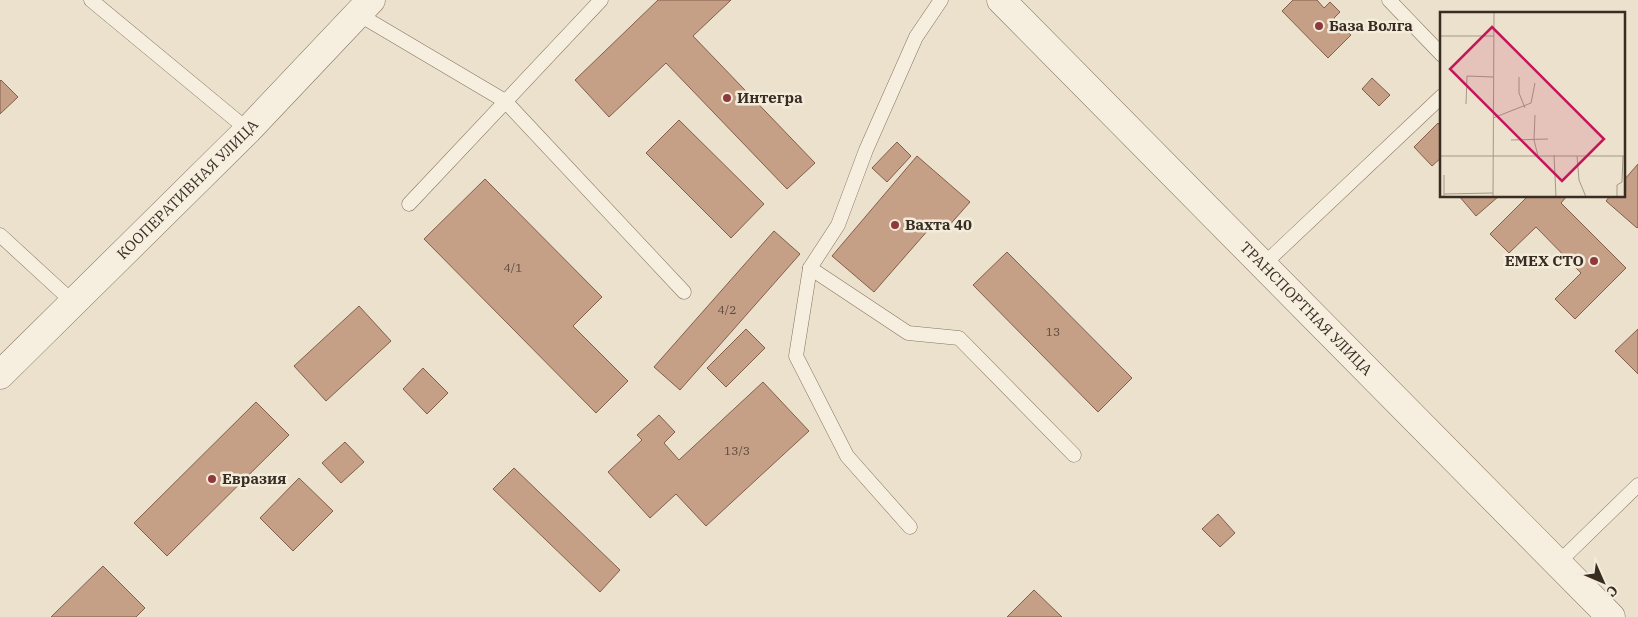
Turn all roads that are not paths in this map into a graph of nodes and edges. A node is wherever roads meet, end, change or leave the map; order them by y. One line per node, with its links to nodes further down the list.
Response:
1 (91, 0): 10 (lane)
2 (601, 0): 9 (lane)
3 (941, 0): 14 (lane)
4 (1001, 0): 13 (street, ТРАНСПОРТНАЯ УЛИЦА)
5 (1390, 0): 7 (lane)
6 (364, 7): 9 (lane); 10 (street, КООПЕРАТИВНАЯ УЛИЦА)
7 (1440, 53)
8 (1440, 98): 13 (lane)
9 (505, 101): 11 (lane); 15 (lane)
10 (248, 130): 16 (street, КООПЕРАТИВНАЯ УЛИЦА)
11 (409, 204)
12 (0, 235): 16 (lane)
13 (1262, 266): 21 (street, ТРАНСПОРТНАЯ УЛИЦА)
14 (810, 268): 18 (lane); 20 (lane)
15 (684, 292)
16 (74, 303): 17 (street, КООПЕРАТИВНАЯ УЛИЦА)
17 (0, 375)
18 (1074, 455)
19 (1638, 485): 21 (lane)
20 (910, 527)
21 (1558, 563): 22 (street, ТРАНСПОРТНАЯ УЛИЦА)
22 (1611, 617)

